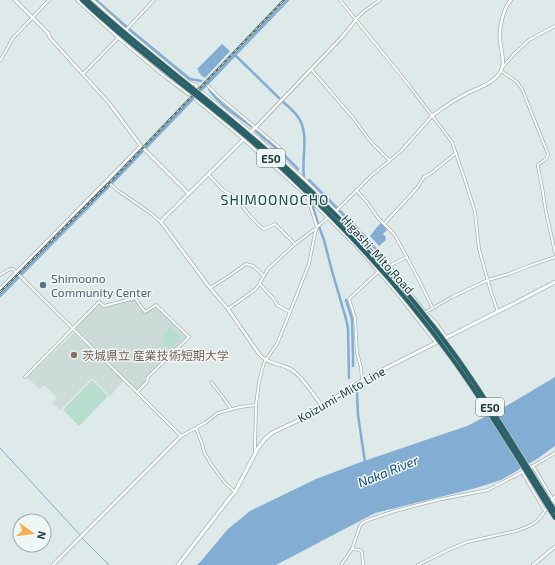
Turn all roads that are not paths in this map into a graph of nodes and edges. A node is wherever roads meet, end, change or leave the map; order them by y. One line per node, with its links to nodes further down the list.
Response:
1 (15, 0): 11 (street)
2 (49, 0): 11 (street)
3 (77, 0): 15 (street)
4 (82, 0): 86 (highway, Higashi-Mito Road / E50, bridge)
5 (87, 0): 85 (highway, Higashi-Mito Road / E50, bridge)
6 (92, 0): 14 (street)
7 (154, 0): 14 (street)
8 (340, 0): 12 (street)
9 (380, 0): 12 (street)
10 (511, 0): 18 (street)
11 (33, 17): 16 (street); 19 (street)
12 (356, 20): 17 (street); 23 (street)
13 (555, 26): 18 (street)
14 (127, 29): 15 (street); 15 (street)
15 (118, 38): 19 (street)
16 (0, 61)
17 (311, 69): 24 (street); 30 (street)
18 (501, 70): 23 (street); 44 (street)
19 (83, 74): 27 (street)
20 (208, 86): 24 (street)
21 (202, 92): 25 (street)
22 (195, 99): 26 (street)
23 (432, 116): 29 (street); 30 (street)
24 (256, 127): 25 (street); 28 (street)
25 (251, 132): 26 (street); 32 (street)
26 (243, 139): 31 (street); 34 (street)
27 (143, 148): 33 (street); 36 (street)
28 (280, 148)
29 (456, 152): 41 (street); 52 (street)
30 (389, 160): 35 (street)
31 (208, 174): 36 (street); 43 (street)
32 (300, 176): 34 (street); 37 (street)
33 (109, 183): 40 (street); 49 (street)
34 (294, 184): 42 (street)
35 (356, 190): 38 (street); 41 (street)
36 (189, 194): 40 (street)
37 (324, 198): 38 (street); 39 (street)
38 (336, 211): 39 (street); 47 (street)
39 (328, 218): 42 (street); 48 (street)
40 (161, 222): 56 (street)
41 (384, 224): 45 (street)
42 (318, 227): 43 (street); 59 (street)
43 (295, 244): 51 (street)
44 (555, 252)
45 (406, 257): 47 (street); 58 (street)
46 (555, 257): 52 (street)
47 (389, 266): 48 (street); 60 (street)
48 (378, 271): 62 (street); 68 (street)
49 (16, 272): 50 (street); 55 (street); 63 (street)
50 (0, 275)
51 (264, 276): 54 (street); 56 (street)
52 (488, 280): 58 (street); 61 (street)
53 (555, 282): 61 (main road, Koizumi-Mito Line)
54 (260, 284): 57 (street); 59 (street)
55 (0, 288)
56 (210, 288): 57 (street)
57 (228, 308): 66 (street)
58 (432, 308): 60 (street)
59 (290, 312): 66 (street)
60 (425, 312): 62 (street); 64 (street)
61 (498, 312): 64 (main road, Koizumi-Mito Line)
62 (415, 316): 65 (street)
63 (73, 329): 67 (street); 70 (street); 70 (street)
64 (447, 338): 65 (main road, Koizumi-Mito Line)
65 (436, 343): 68 (main road, Koizumi-Mito Line)
66 (265, 360): 71 (street); 72 (street)
67 (25, 377)
68 (362, 381): 72 (main road, Koizumi-Mito Line)
69 (211, 382): 73 (street)
70 (137, 392): 75 (street)
71 (256, 405): 73 (street); 76 (street)
72 (322, 406): 76 (main road, Koizumi-Mito Line)
73 (231, 409): 74 (street)
74 (196, 428): 75 (street); 80 (street)
75 (181, 436): 89 (street)
76 (255, 453): 80 (main road, Koizumi-Mito Line)
77 (555, 453): 78 (street)
78 (533, 466): 79 (street); 82 (street)
79 (522, 472): 84 (street); 88 (street)
80 (235, 492): 90 (main road, Koizumi-Mito Line)
81 (555, 496): 82 (street)
82 (553, 499): 83 (street); 84 (street)
83 (555, 503)
84 (545, 511): 93 (street)
85 (555, 511)
86 (555, 518)
87 (555, 547): 94 (street)
88 (352, 549): 91 (street); 92 (street)
89 (53, 565)
90 (178, 565)
91 (341, 565)
92 (363, 565)
93 (418, 565)
94 (533, 565)

